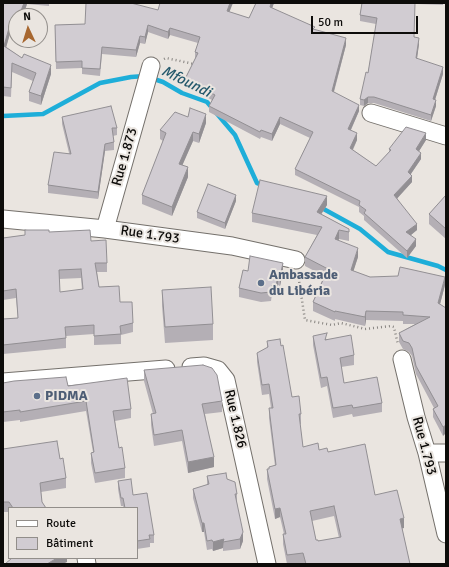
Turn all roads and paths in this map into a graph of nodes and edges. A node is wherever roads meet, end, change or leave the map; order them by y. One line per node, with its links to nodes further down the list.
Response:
1 (151, 66): 2 (path); 6 (street, Rue 1.873)
2 (199, 66)
3 (371, 113): 4 (street)
4 (446, 136)
5 (3, 219): 6 (street, Rue 1.793)
6 (105, 229): 7 (street, Rue 1.793)
7 (296, 260): 8 (path)
8 (402, 359): 10 (street, Rue 1.793)
9 (3, 382): 13 (street, Rue 1.826)
10 (427, 453): 11 (street); 12 (street, Rue 1.793)
11 (446, 453)
12 (446, 534)
13 (267, 564)

